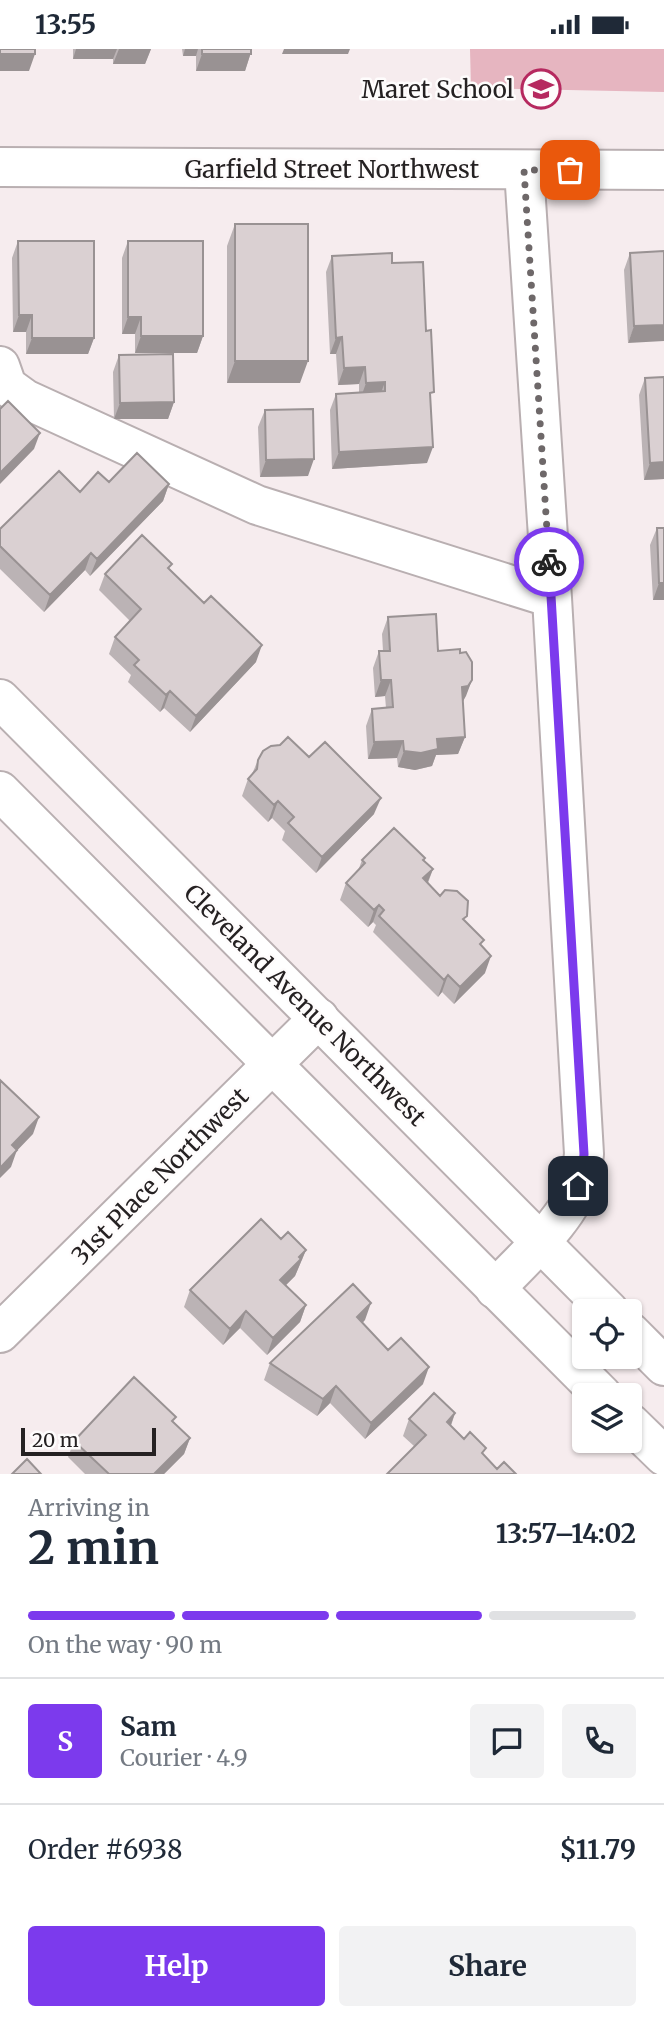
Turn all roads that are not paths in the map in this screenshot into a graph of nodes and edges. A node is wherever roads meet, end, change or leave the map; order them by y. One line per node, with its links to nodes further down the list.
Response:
1 (0, 167): 2 (street, Garfield Street Northwest)
2 (524, 170): 3 (street, Garfield Street Northwest); 5 (street)
3 (664, 170)
4 (0, 366): 5 (street)
5 (552, 598): 10 (street)
6 (0, 699): 8 (street, Cleveland Avenue Northwest)
7 (0, 791): 9 (street)
8 (319, 1018): 9 (street, 31st Place Northwest); 10 (street, Cleveland Avenue Northwest)
9 (273, 1063): 11 (street); 13 (street, 31st Place Northwest)
10 (539, 1242): 11 (street); 12 (street, Cleveland Avenue Northwest)
11 (495, 1289): 16 (street)
12 (596, 1299)
13 (0, 1333)
14 (642, 1344): 15 (street)
15 (664, 1366)
16 (590, 1383)
17 (642, 1435): 18 (street)
18 (664, 1456)

